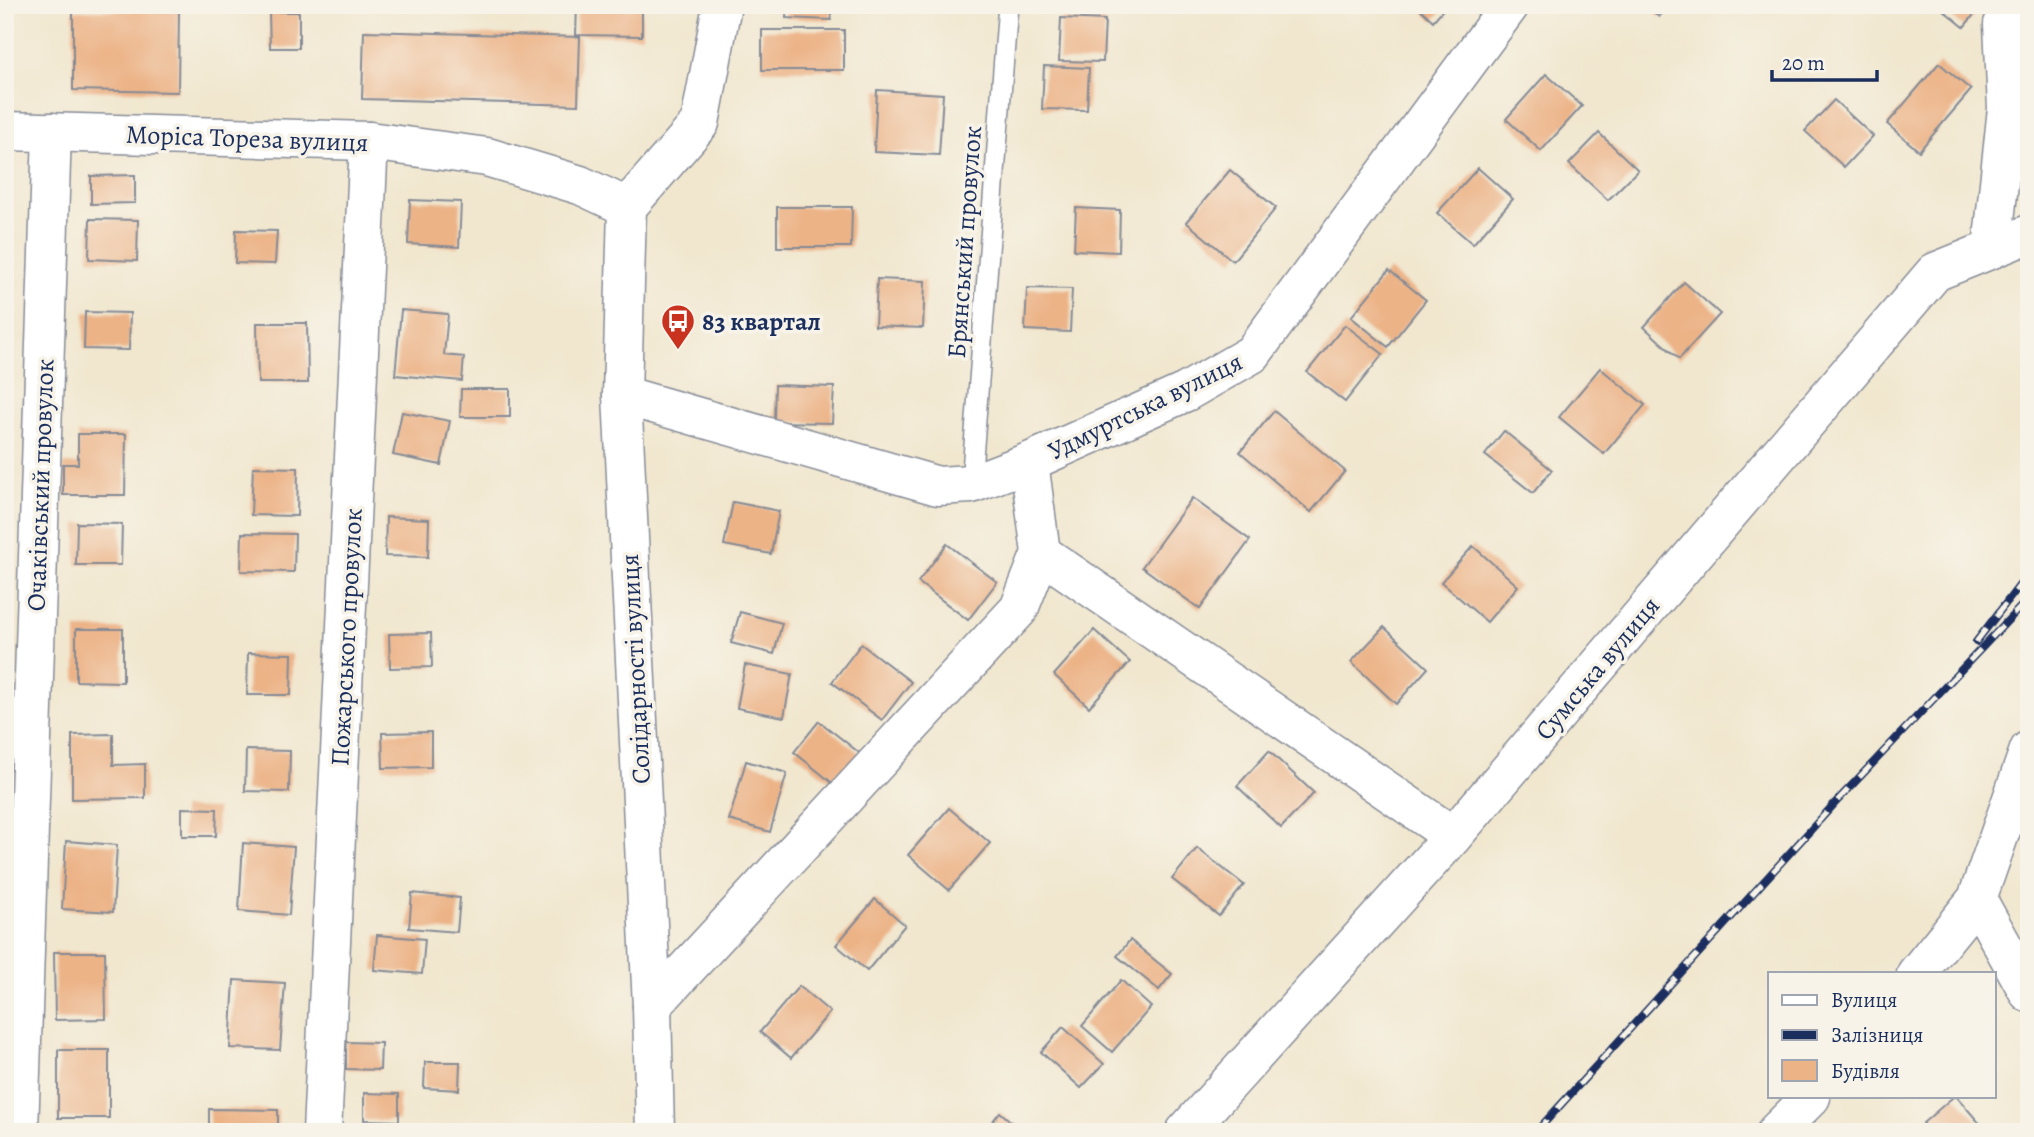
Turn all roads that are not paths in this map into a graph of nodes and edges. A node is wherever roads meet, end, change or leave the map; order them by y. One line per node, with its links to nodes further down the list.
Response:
1 (722, 5): 8 (street)
2 (1008, 5): 13 (lane, Брянський провулок)
3 (1510, 5): 12 (street, Удмуртська вулиця)
4 (2012, 5): 10 (street)
5 (5, 131): 6 (street, Моріса Тореза вулиця)
6 (52, 132): 7 (street, Моріса Тореза вулиця); 22 (street, Очакiвський провулок)
7 (369, 141): 8 (street, Моріса Тореза вулиця); 23 (street, Пожарського провулок)
8 (627, 207): 11 (street, Солідарності вулиця)
9 (2029, 234): 10 (street, Сумська вулиця)
10 (1992, 249): 16 (street, Сумська вулиця)
11 (622, 395): 13 (street, Удмуртська вулиця); 20 (street, Солідарності вулиця)
12 (1028, 462): 13 (street, Удмуртська вулиця); 14 (street)
13 (971, 484)
14 (1041, 553): 16 (street); 20 (street)
15 (2029, 750): 17 (street)
16 (1453, 836): 25 (street, Сумська вулиця)
17 (1977, 899): 18 (street); 19 (street)
18 (2023, 970)
19 (1918, 972)
20 (652, 1006): 24 (street, Солідарності вулиця)
21 (1810, 1098): 26 (street)
22 (19, 1132)
23 (322, 1132)
24 (654, 1132)
25 (1185, 1132)
26 (1776, 1132)

